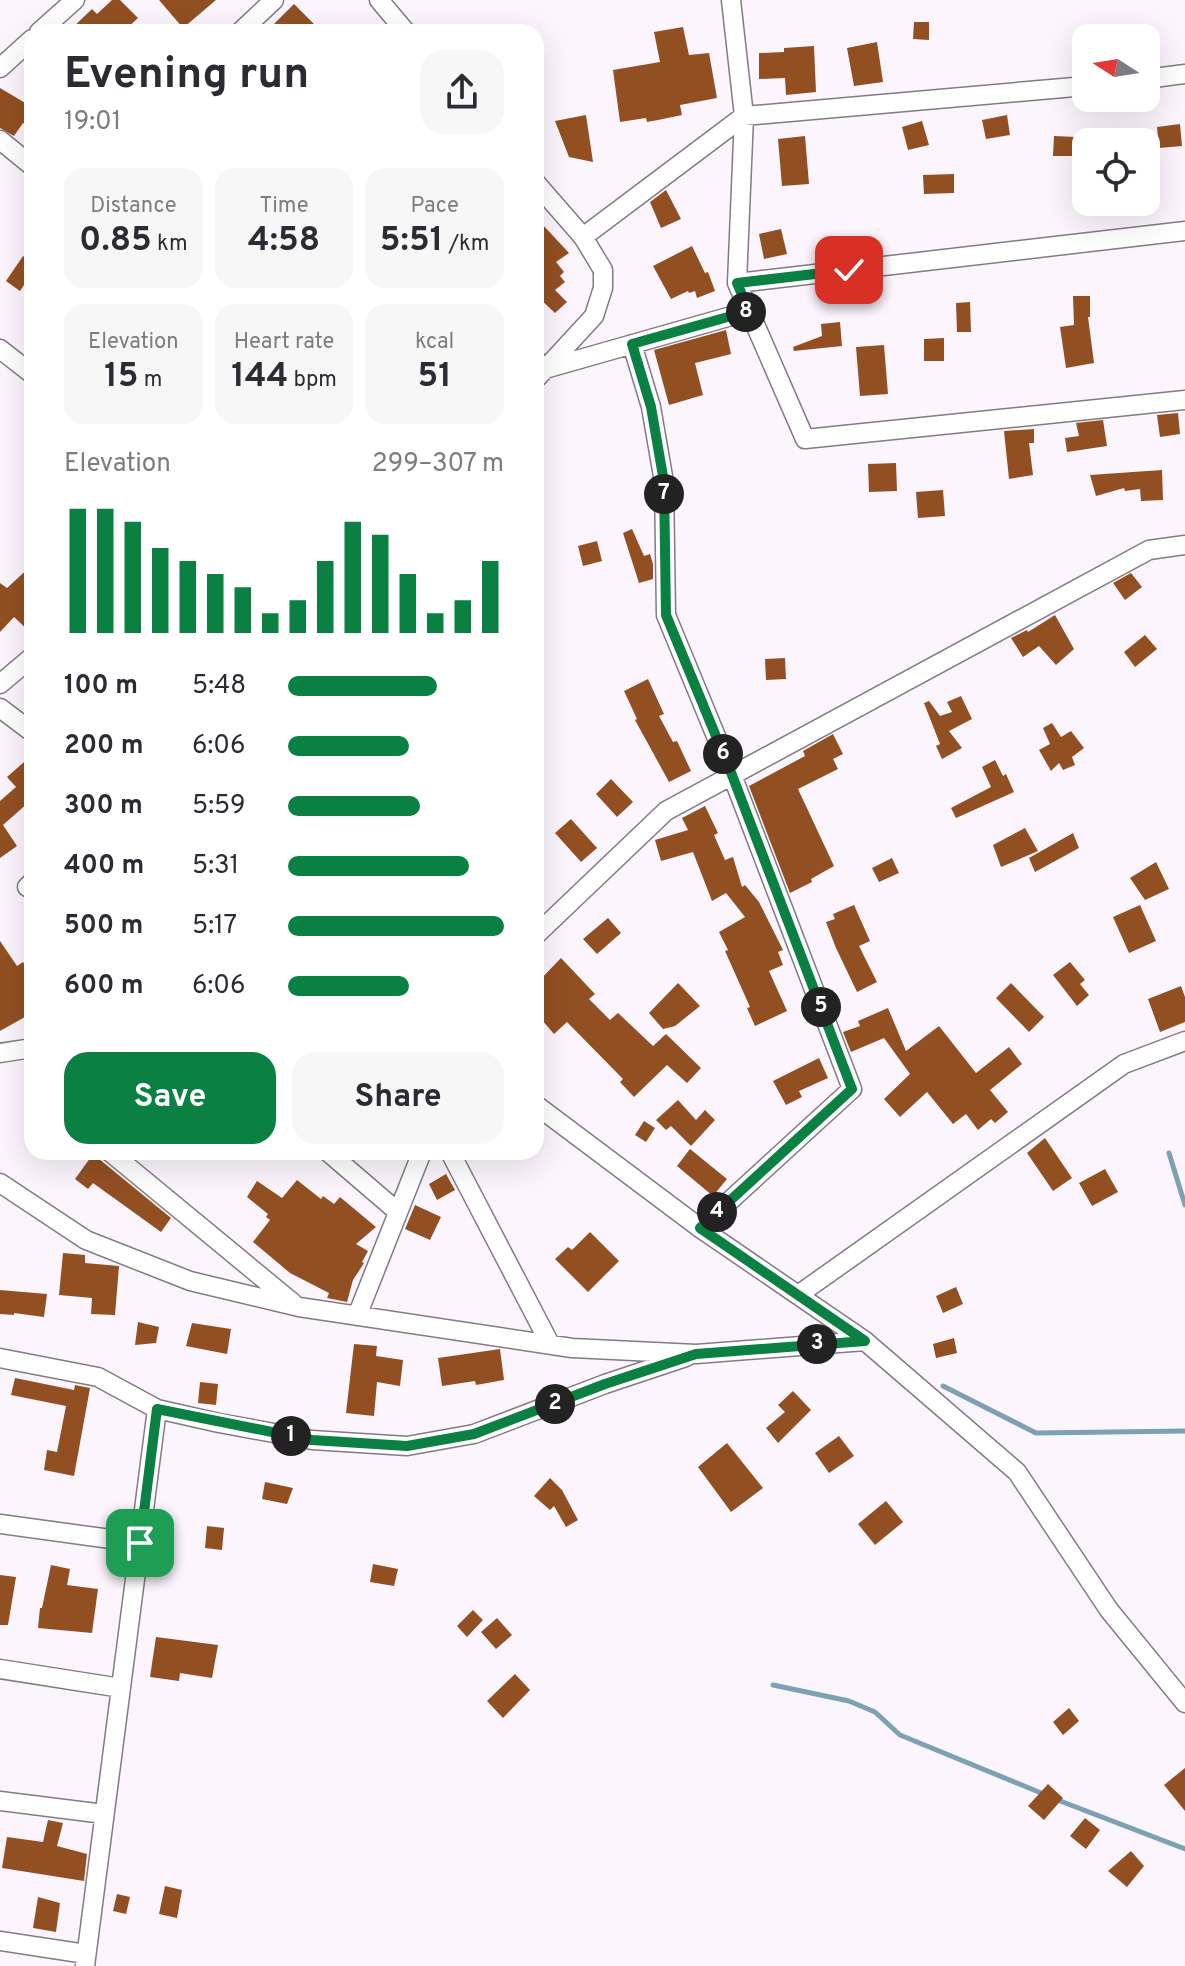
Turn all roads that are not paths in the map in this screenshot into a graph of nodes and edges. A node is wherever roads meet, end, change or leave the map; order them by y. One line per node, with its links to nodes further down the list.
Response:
1 (75, 0): 5 (street)
2 (274, 0): 6 (street)
3 (379, 0): 7 (street)
4 (731, 0): 13 (street)
5 (50, 24)
6 (248, 24)
7 (399, 24)
8 (24, 48): 9 (street)
9 (0, 68)
10 (1185, 74): 11 (street)
11 (1160, 77)
12 (1072, 87): 13 (street)
13 (744, 116): 18 (street); 19 (street)
14 (0, 140): 15 (street)
15 (24, 160)
16 (544, 192): 18 (street)
17 (1185, 231): 19 (street)
18 (583, 237): 23 (street)
19 (737, 283): 20 (street)
20 (749, 311): 21 (street); 26 (street)
21 (632, 344): 25 (street); 32 (street)
22 (0, 349): 24 (street)
23 (544, 364)
24 (24, 368)
25 (544, 368)
26 (1185, 400)
27 (1185, 545): 32 (street)
28 (24, 664): 29 (street)
29 (0, 684)
30 (0, 708): 31 (street)
31 (24, 726)
32 (732, 775): 33 (street); 44 (street)
33 (544, 927)
34 (1185, 1041): 45 (street)
35 (24, 1049): 36 (street)
36 (0, 1053)
37 (544, 1111): 44 (street)
38 (120, 1160): 46 (street)
39 (337, 1160): 43 (street)
40 (419, 1160): 43 (street)
41 (454, 1160): 49 (street)
42 (0, 1183): 46 (street)
43 (398, 1212): 47 (street)
44 (700, 1228): 45 (street)
45 (798, 1295): 48 (street)
46 (299, 1307): 47 (street)
47 (357, 1316): 49 (street)
48 (865, 1341): 50 (street); 57 (street)
49 (550, 1344): 50 (street)
50 (696, 1354): 52 (street)
51 (0, 1358): 52 (street)
52 (157, 1409): 54 (street)
53 (0, 1524): 54 (street)
54 (140, 1543): 56 (street)
55 (0, 1669): 56 (street)
56 (121, 1688): 59 (street)
57 (1185, 1703)
58 (0, 1801): 59 (street)
59 (104, 1814): 61 (street)
60 (0, 1941): 61 (street)
61 (86, 1960)

